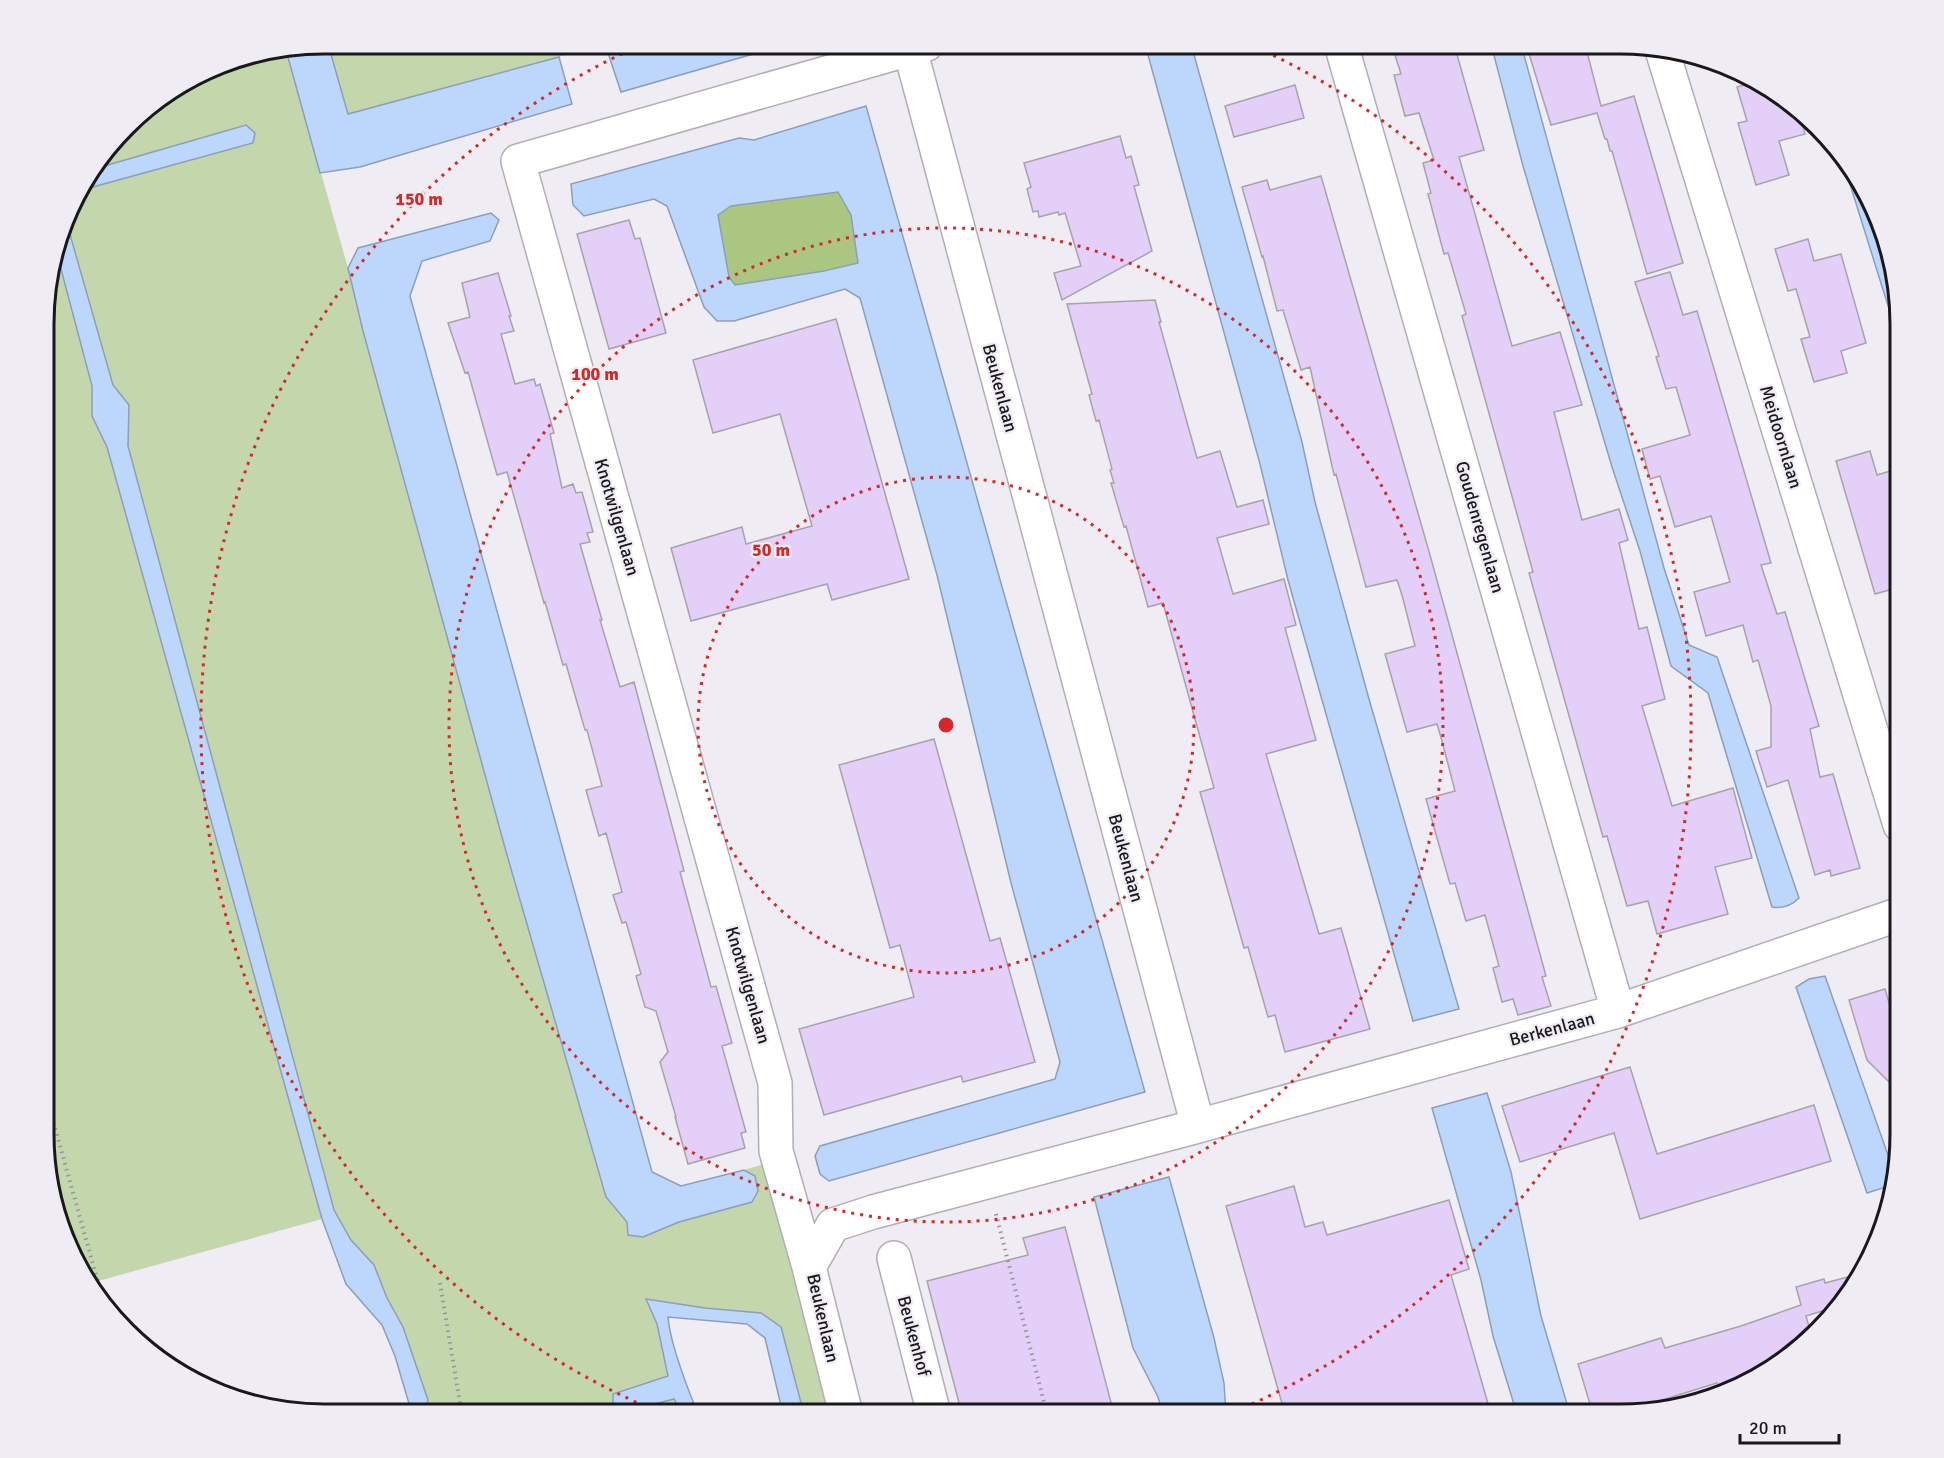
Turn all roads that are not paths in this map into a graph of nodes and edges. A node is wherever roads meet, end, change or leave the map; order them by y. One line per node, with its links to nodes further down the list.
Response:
1 (890, 54): 10 (street, Knotwilgenlaan)
2 (920, 54): 8 (street, Beukenlaan)
3 (1344, 54): 7 (street, Goudenregenlaan)
4 (1664, 58): 5 (street, Meidoornlaan)
5 (1890, 792)
6 (1890, 917): 7 (street, Berkenlaan)
7 (1618, 1011): 8 (street, Berkenlaan)
8 (1198, 1126): 10 (street, Beukenlaan)
9 (894, 1258): 12 (street, Beukenhof)
10 (810, 1267): 11 (street, Beukenlaan)
11 (844, 1404)
12 (931, 1404)

